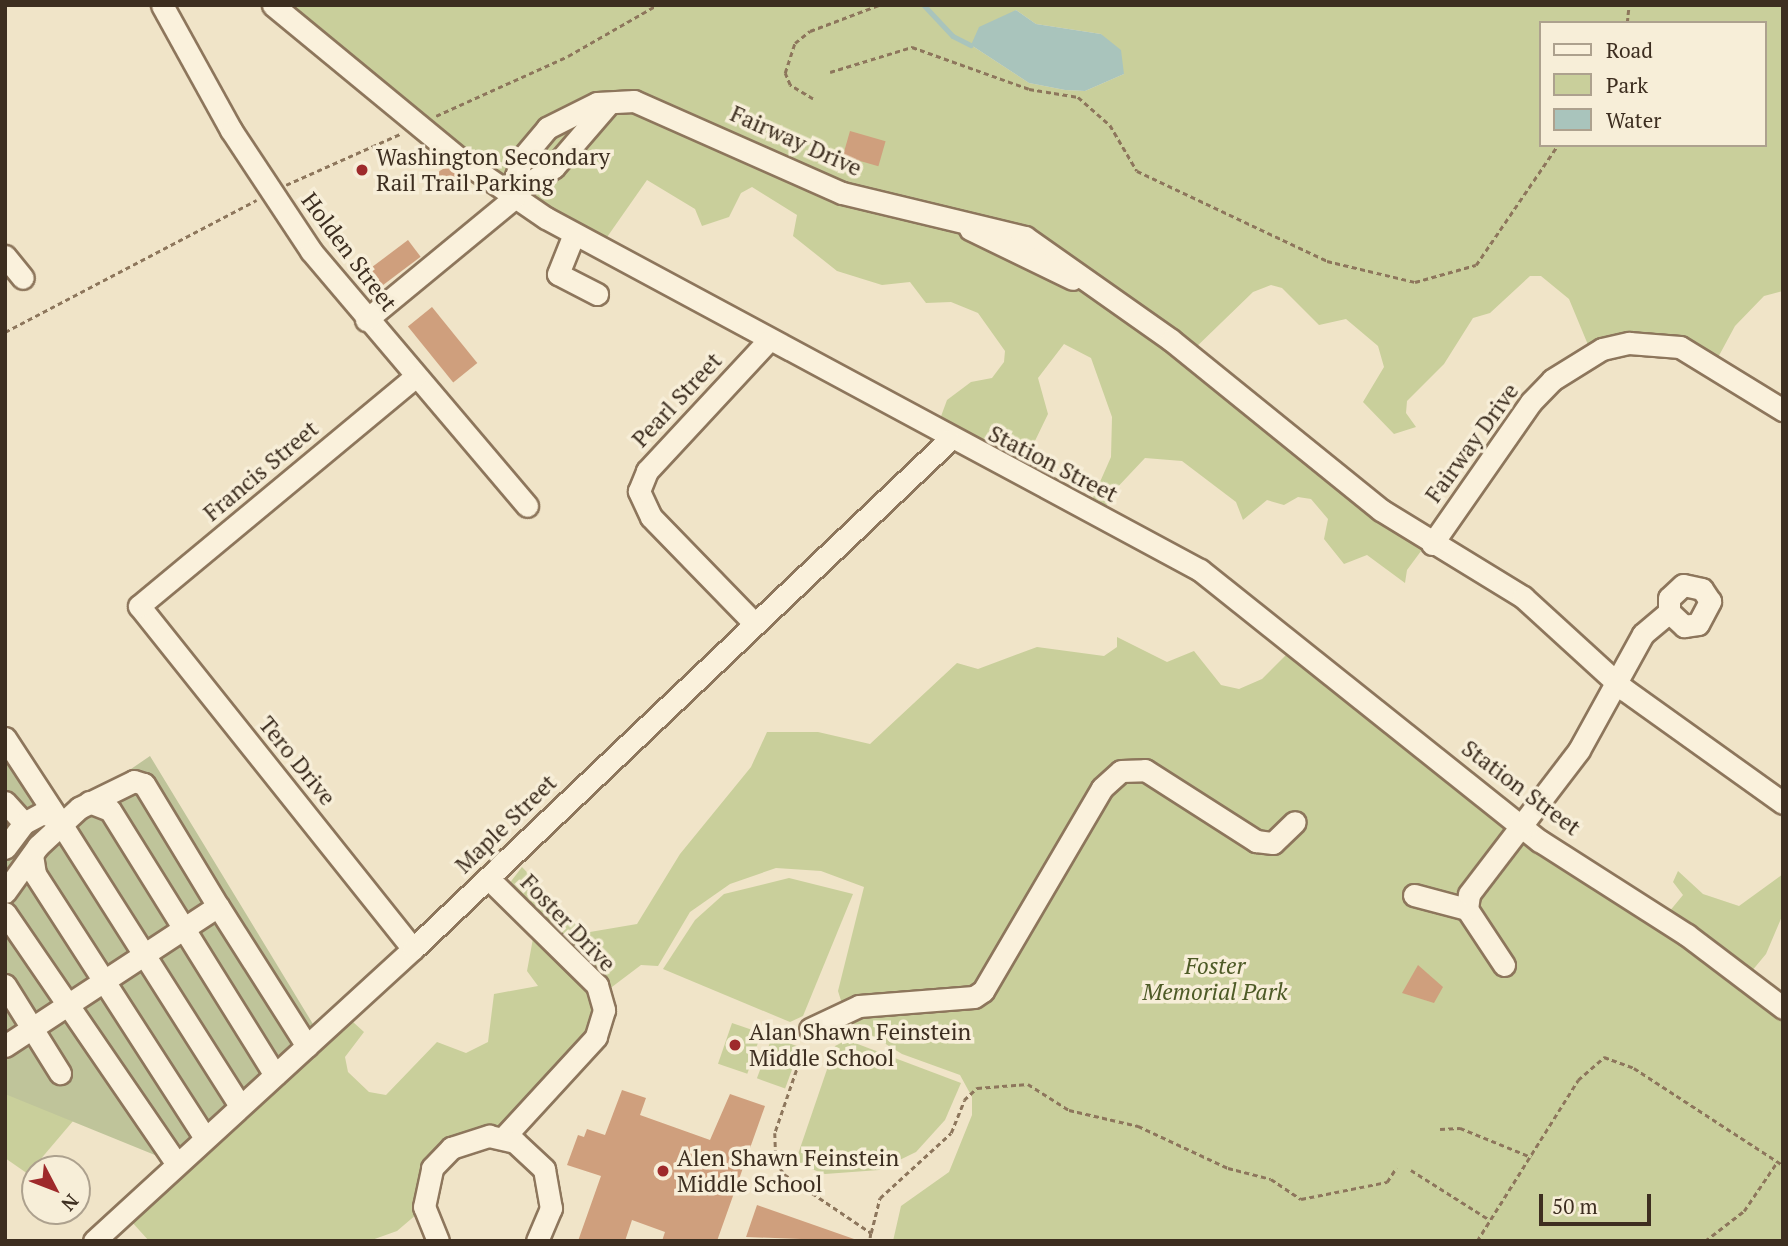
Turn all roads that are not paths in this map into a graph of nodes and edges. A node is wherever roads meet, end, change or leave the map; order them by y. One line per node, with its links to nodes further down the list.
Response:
1 (162, 5): 9 (street, Holden Street)
2 (273, 5): 4 (street, Station Street)
3 (611, 101): 4 (street); 4 (street, Fairway Drive); 15 (street, Fairway Drive)
4 (512, 196): 5 (street, Station Street); 9 (street)
5 (574, 234): 8 (street); 10 (street, Station Street)
6 (5, 256): 7 (street)
7 (23, 278)
8 (597, 294)
9 (366, 320): 11 (street, Holden Street)
10 (767, 342): 13 (street, Station Street); 18 (street, Pearl Street)
11 (415, 377): 14 (street, Holden Street); 16 (street, Francis Street)
12 (1783, 410): 15 (street, Fairway Drive)
13 (949, 440): 18 (street, Maple Street); 26 (street, Station Street)
14 (527, 506)
15 (1432, 544): 19 (street, Fairway Drive)
16 (139, 606): 37 (street, Tero Drive)
17 (1669, 612): 19 (street)
18 (755, 624): 30 (street, Maple Street)
19 (1616, 682): 23 (street, Fairway Drive); 26 (street)
20 (5, 738): 27 (street)
21 (5, 802): 25 (street)
22 (89, 802): 27 (street); 33 (street); 36 (street)
23 (1783, 803)
24 (1295, 822): 45 (street)
25 (24, 823): 27 (street); 28 (street)
26 (1520, 825): 34 (street); 43 (street, Station Street)
27 (60, 828): 29 (street); 38 (street)
28 (5, 848)
29 (32, 855): 31 (street); 40 (street)
30 (488, 878): 37 (street, Maple Street); 52 (street, Foster Drive)
31 (5, 892)
32 (1414, 895): 34 (street)
33 (218, 906): 36 (street); 47 (street)
34 (1467, 909): 39 (street)
35 (5, 913): 42 (street)
36 (184, 929): 38 (street); 49 (street)
37 (413, 949): 47 (street, Maple Street)
38 (141, 957): 40 (street); 50 (street)
39 (1504, 965)
40 (103, 982): 42 (street); 51 (street)
41 (5, 985): 44 (street)
42 (68, 1005): 44 (street); 53 (street)
43 (1783, 1008)
44 (33, 1028): 46 (street); 48 (street)
45 (810, 1029)
46 (5, 1046)
47 (307, 1046): 49 (street, Maple Street)
48 (60, 1073)
49 (275, 1075): 50 (street, Maple Street)
50 (240, 1107): 51 (street, Maple Street)
51 (205, 1138): 53 (street, Maple Street)
52 (503, 1138): 55 (street); 56 (street)
53 (177, 1164): 54 (street, Maple Street)
54 (94, 1241)
55 (438, 1241)
56 (537, 1241)

